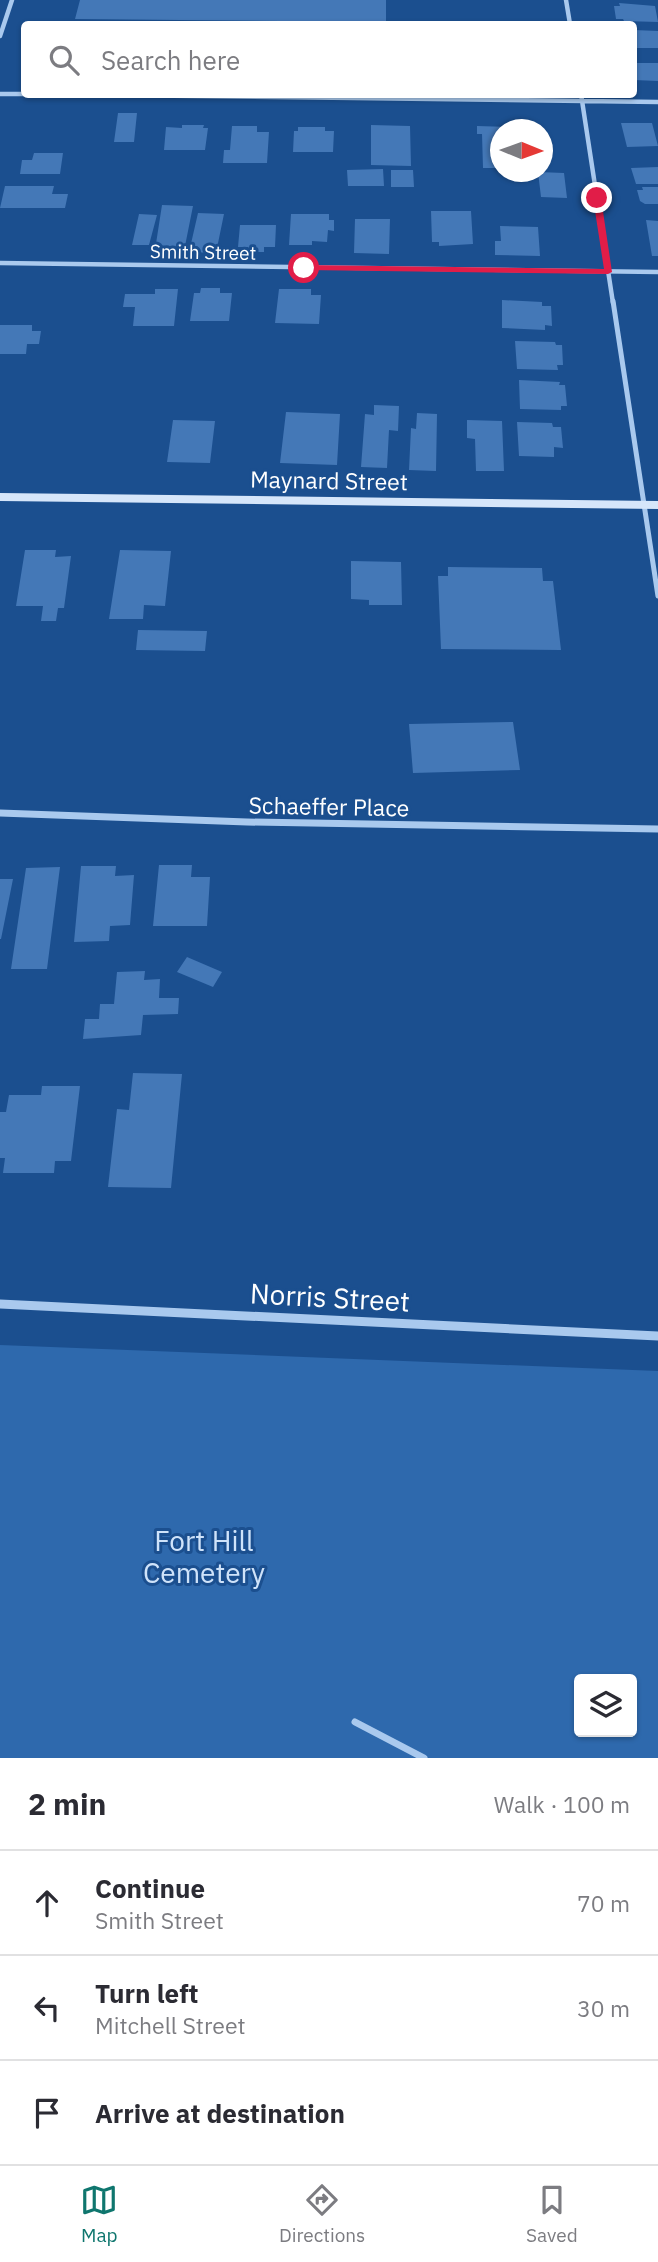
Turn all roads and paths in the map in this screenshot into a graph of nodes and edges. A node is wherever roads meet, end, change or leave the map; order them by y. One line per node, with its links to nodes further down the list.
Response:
1 (12, 0): 4 (street)
2 (566, 0): 3 (street)
3 (570, 21)
4 (0, 36)
5 (0, 94): 6 (street)
6 (21, 94)
7 (581, 98): 8 (street); 10 (street)
8 (658, 102)
9 (0, 263): 10 (street, Smith Street)
10 (608, 272): 11 (street, Smith Street); 13 (street)
11 (658, 272)
12 (0, 497): 13 (street, Maynard Street)
13 (643, 505): 14 (street, Maynard Street); 15 (street)
14 (658, 505)
15 (658, 596)
16 (0, 813): 17 (street, Schaeffer Place)
17 (658, 829)
18 (0, 1304): 19 (street, Norris Street)
19 (658, 1336)
20 (355, 1722): 21 (lane)
21 (424, 1758)

